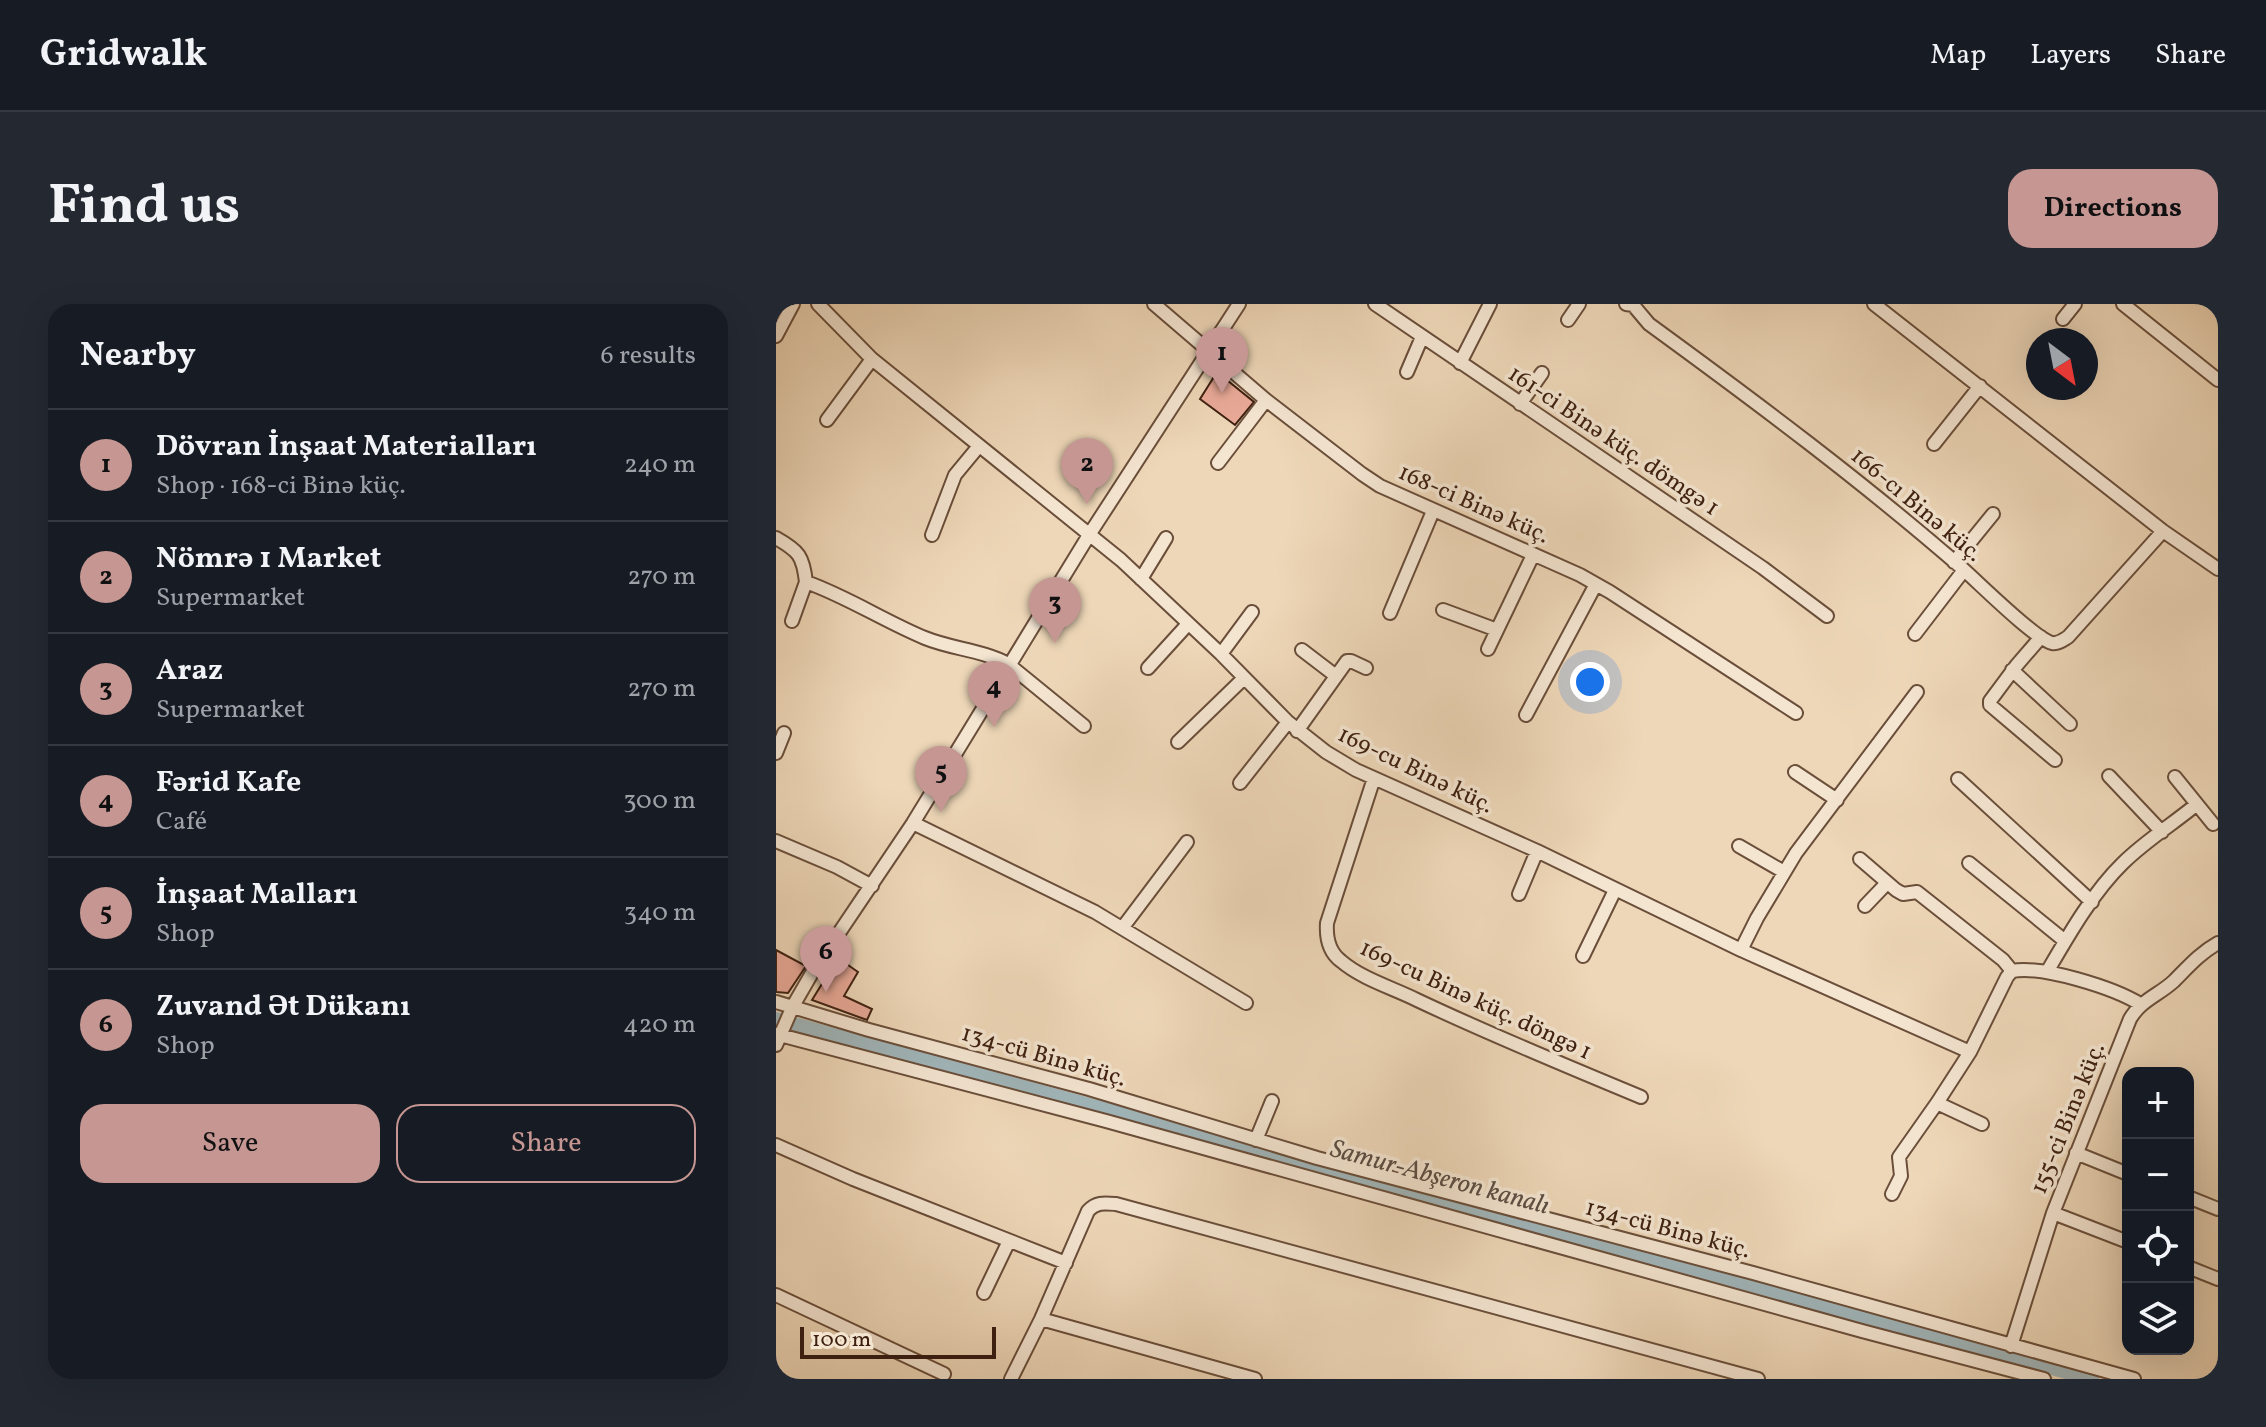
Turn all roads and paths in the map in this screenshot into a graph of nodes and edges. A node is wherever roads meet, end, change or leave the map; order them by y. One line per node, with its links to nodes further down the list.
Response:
1 (793, 304): 14 (street)
2 (818, 304): 17 (street, 169-cu Binə küç.)
3 (1154, 304): 16 (street, 168-ci Binə küç.)
4 (1239, 304): 16 (street)
5 (1375, 304): 15 (street, 161-ci Binə küç. dömgə 1)
6 (1490, 304): 18 (street)
7 (1579, 304): 13 (street)
8 (1631, 304): 37 (street, 166-cı Binə küç.)
9 (1874, 304): 22 (street)
10 (2075, 304): 12 (street)
11 (2123, 304): 21 (street)
12 (2063, 319)
13 (1568, 320)
14 (776, 336)
15 (1422, 337): 18 (street, 161-ci Binə küç. dömgə 1); 19 (street)
16 (1209, 352): 23 (street, 168-ci Binə küç.); 33 (street)
17 (872, 359): 25 (street); 27 (street, 169-cu Binə küç.)
18 (1460, 363): 24 (street, 161-ci Binə küç. dömgə 1)
19 (1407, 372)
20 (1542, 373): 24 (street)
21 (2218, 380)
22 (1980, 386): 26 (street); 31 (street)
23 (1266, 400): 28 (street); 29 (street, 168-ci Binə küç.)
24 (1520, 404): 45 (street, 161-ci Binə küç. dömgə 1)
25 (827, 420)
26 (1934, 444)
27 (979, 446): 32 (street); 33 (street, 169-cu Binə küç.)
28 (1218, 463)
29 (1433, 511): 36 (street, 168-ci Binə küç.); 44 (street)
30 (1993, 514): 37 (street)
31 (2163, 531): 38 (street); 50 (street)
32 (932, 535)
33 (1089, 535): 39 (street, 169-cu Binə küç.); 54 (street)
34 (776, 538): 40 (street)
35 (1166, 538): 39 (street)
36 (1533, 555): 41 (street, 168-ci Binə küç.); 48 (street)
37 (1959, 566): 49 (street); 50 (street, 166-cı Binə küç.)
38 (2218, 569)
39 (1141, 579): 47 (street, 169-cu Binə küç.)
40 (806, 582): 46 (street); 54 (street)
41 (1596, 584): 61 (street, 168-ci Binə küç.); 62 (street)
42 (1443, 610): 48 (street)
43 (1252, 612): 53 (street)
44 (1390, 613)
45 (1827, 616)
46 (792, 621)
47 (1188, 624): 53 (street, 169-cu Binə küç.); 55 (street)
48 (1497, 630): 51 (street)
49 (1915, 634)
50 (2041, 637): 57 (street)
51 (1488, 649)
52 (1302, 650): 58 (street)
53 (1221, 654): 59 (street, 169-cu Binə küç.)
54 (1008, 664): 64 (street); 78 (street)
55 (1148, 668)
56 (1366, 668): 58 (street)
57 (2012, 670): 63 (street); 69 (street)
58 (1336, 676): 65 (street)
59 (1243, 679): 65 (street, 169-cu Binə küç.); 67 (street)
60 (1917, 692): 76 (street)
61 (1796, 713)
62 (1526, 715)
63 (2070, 724)
64 (1084, 726)
65 (1292, 727): 73 (street, 169-cu Binə küç.); 75 (street)
66 (784, 733): 68 (street)
67 (1178, 742)
68 (776, 753)
69 (2055, 760)
70 (1795, 772): 76 (street)
71 (2109, 776): 80 (street)
72 (2175, 777): 77 (street)
73 (1374, 778): 84 (street, 169-cu Binə küç.); 107 (street, 169-cu Binə küç. döngə 1)
74 (1958, 779): 92 (street)
75 (1240, 783)
76 (1837, 800): 87 (street)
77 (2197, 804): 79 (street); 80 (street)
78 (913, 823): 89 (street); 94 (street)
79 (2213, 824)
80 (2162, 832): 92 (street)
81 (776, 841): 89 (street)
82 (1187, 842): 94 (street)
83 (1739, 846): 87 (street)
84 (1537, 851): 90 (street, 169-cu Binə küç.); 91 (street)
85 (1860, 859): 88 (street)
86 (1969, 863): 95 (street)
87 (1784, 872): 97 (street)
88 (1887, 883): 93 (street); 99 (street)
89 (872, 886): 104 (street)
90 (1615, 890): 97 (street, 169-cu Binə küç.); 98 (street)
91 (1519, 894)
92 (2092, 902): 95 (street)
93 (1865, 906)
94 (1123, 927): 102 (street)
95 (2065, 941): 100 (street)
96 (2218, 943): 103 (street, 155-ci Binə küç.)
97 (1741, 950): 106 (street, 169-cu Binə küç.)
98 (1583, 956)
99 (2012, 971): 100 (street); 106 (street)
100 (2047, 972): 103 (street)
101 (776, 1002): 104 (street, 134-cü Binə küç.)
102 (1246, 1003)
103 (2140, 1004): 113 (street, 155-ci Binə küç.)
104 (793, 1006): 105 (street); 111 (street, 134-cü Binə küç.)
105 (777, 1038): 127 (street)
106 (1970, 1052): 109 (street)
107 (1641, 1097)
108 (1272, 1101): 111 (street)
109 (1937, 1103): 110 (street); 115 (street)
110 (1982, 1124)
111 (1256, 1140): 123 (street, 134-cü Binə küç.)
112 (776, 1145): 120 (street)
113 (2076, 1153): 114 (street); 118 (street, 155-ci Binə küç.)
114 (2122, 1172)
115 (1892, 1194)
116 (2194, 1199): 117 (street)
117 (2218, 1209)
118 (2053, 1213): 119 (street); 129 (street, 155-ci Binə küç.)
119 (2122, 1240)
120 (1009, 1241): 121 (street); 125 (street)
121 (1066, 1263): 128 (street); 133 (street)
122 (2194, 1269): 124 (street)
123 (1753, 1273): 127 (street); 129 (street, 134-cü Binə küç.)
124 (2218, 1279)
125 (984, 1293)
126 (776, 1295): 130 (street)
127 (1746, 1299): 134 (street)
128 (1041, 1319): 131 (street); 132 (street)
129 (2011, 1346): 135 (street, 134-cü Binə küç.)
130 (944, 1374)
131 (1011, 1379)
132 (1255, 1379)
133 (1758, 1379)
134 (2044, 1379)
135 (2134, 1379)

